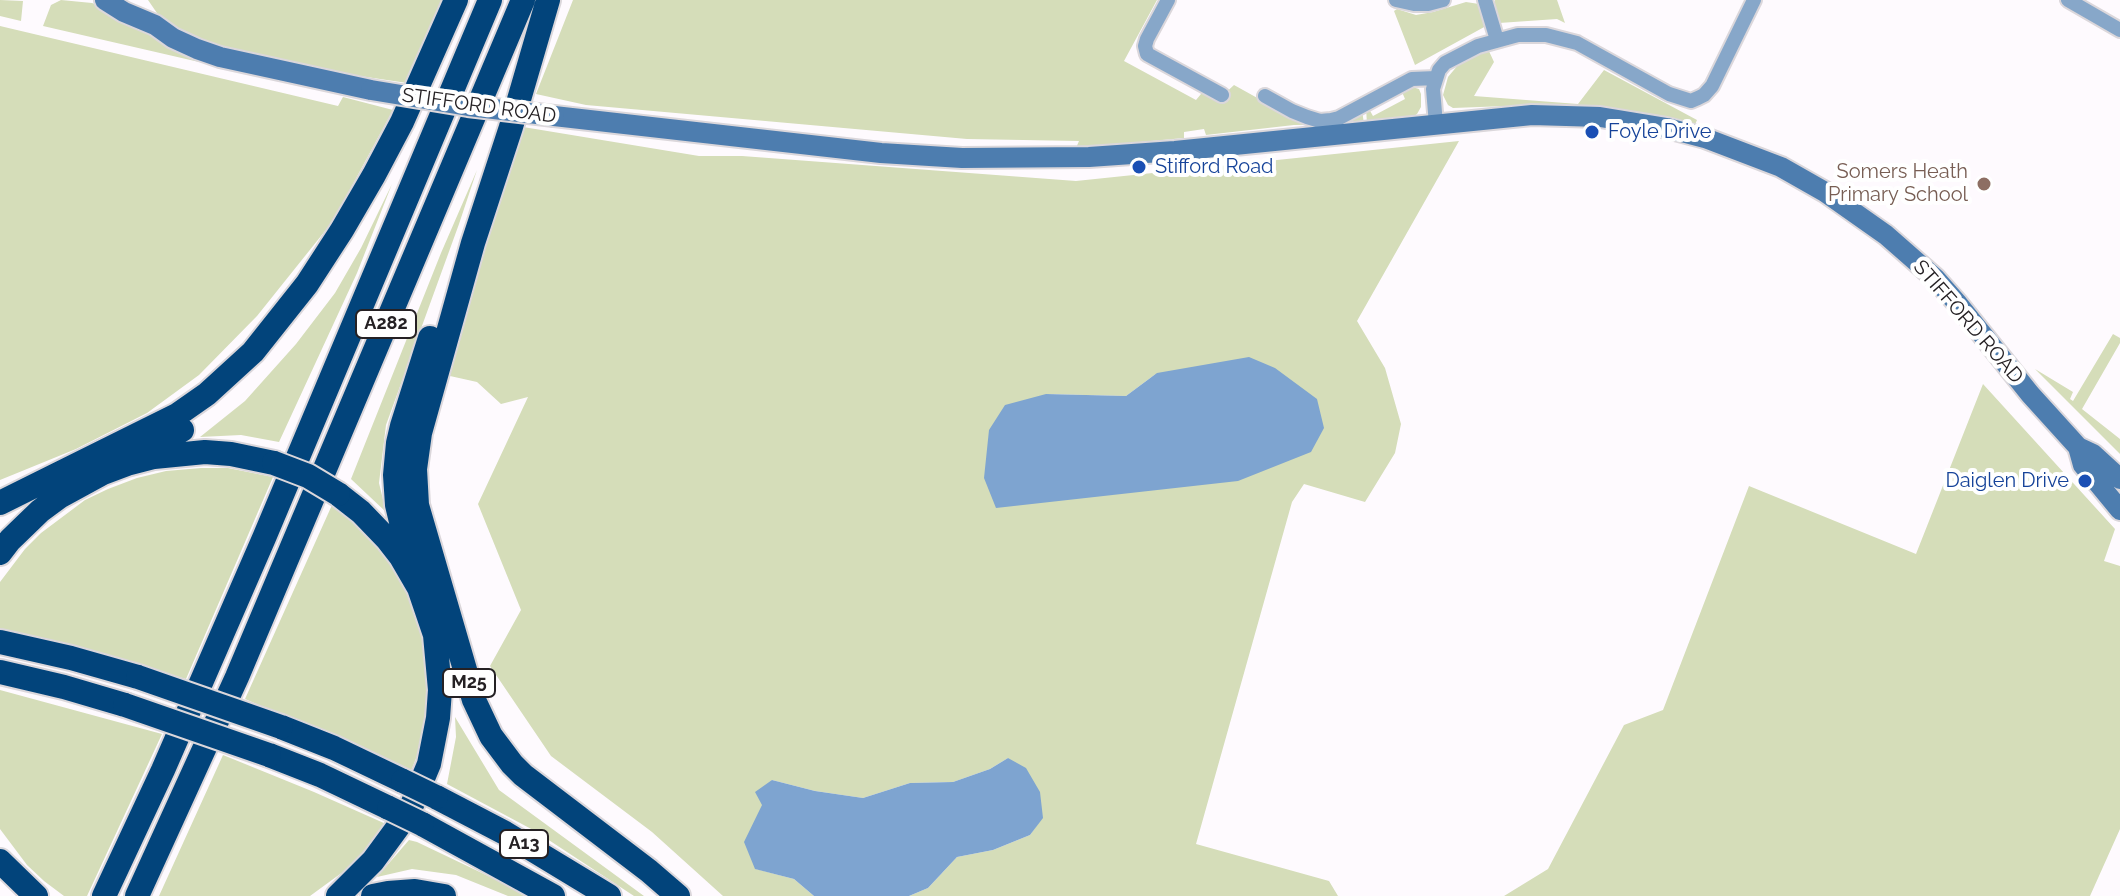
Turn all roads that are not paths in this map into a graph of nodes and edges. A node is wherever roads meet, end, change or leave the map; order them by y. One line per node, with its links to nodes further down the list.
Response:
1 (105, 0): 15 (main road, STIFFORD ROAD)
2 (139, 0): 15 (main road, STIFFORD ROAD)
3 (456, 0): 25 (highway)
4 (471, 0): 23 (highway)
5 (490, 0): 36 (highway)
6 (523, 0): 37 (highway, A282)
7 (532, 0): 30 (highway)
8 (548, 0): 44 (highway, M25)
9 (1168, 0): 19 (street)
10 (1396, 0): 11 (street)
11 (1443, 0)
12 (1485, 0): 17 (street)
13 (1754, 0): 17 (street)
14 (2068, 0): 16 (street)
15 (155, 25): 21 (main road, STIFFORD ROAD, bridge)
16 (2119, 26)
17 (1497, 40): 18 (street)
18 (1436, 78): 20 (street); 21 (street)
19 (1222, 95)
20 (1265, 96)
21 (1436, 124): 22 (main road, STIFFORD ROAD)
22 (2078, 447): 24 (main road, STIFFORD ROAD); 26 (main road, STIFFORD ROAD)
23 (103, 473): 27 (highway); 30 (highway, bridge)
24 (2120, 479)
25 (0, 503)
26 (2120, 510)
27 (40, 511): 28 (highway); 29 (highway)
28 (0, 528)
29 (0, 553)
30 (427, 610): 31 (highway)
31 (435, 635): 38 (highway); 43 (highway)
32 (0, 642): 42 (highway, A13, bridge)
33 (0, 672): 41 (highway, A13, bridge)
34 (0, 861): 35 (highway)
35 (36, 896)
36 (104, 896)
37 (137, 896)
38 (338, 896)
39 (373, 896): 40 (highway)
40 (444, 896)
41 (553, 896)
42 (609, 896)
43 (662, 896)
44 (678, 896)

